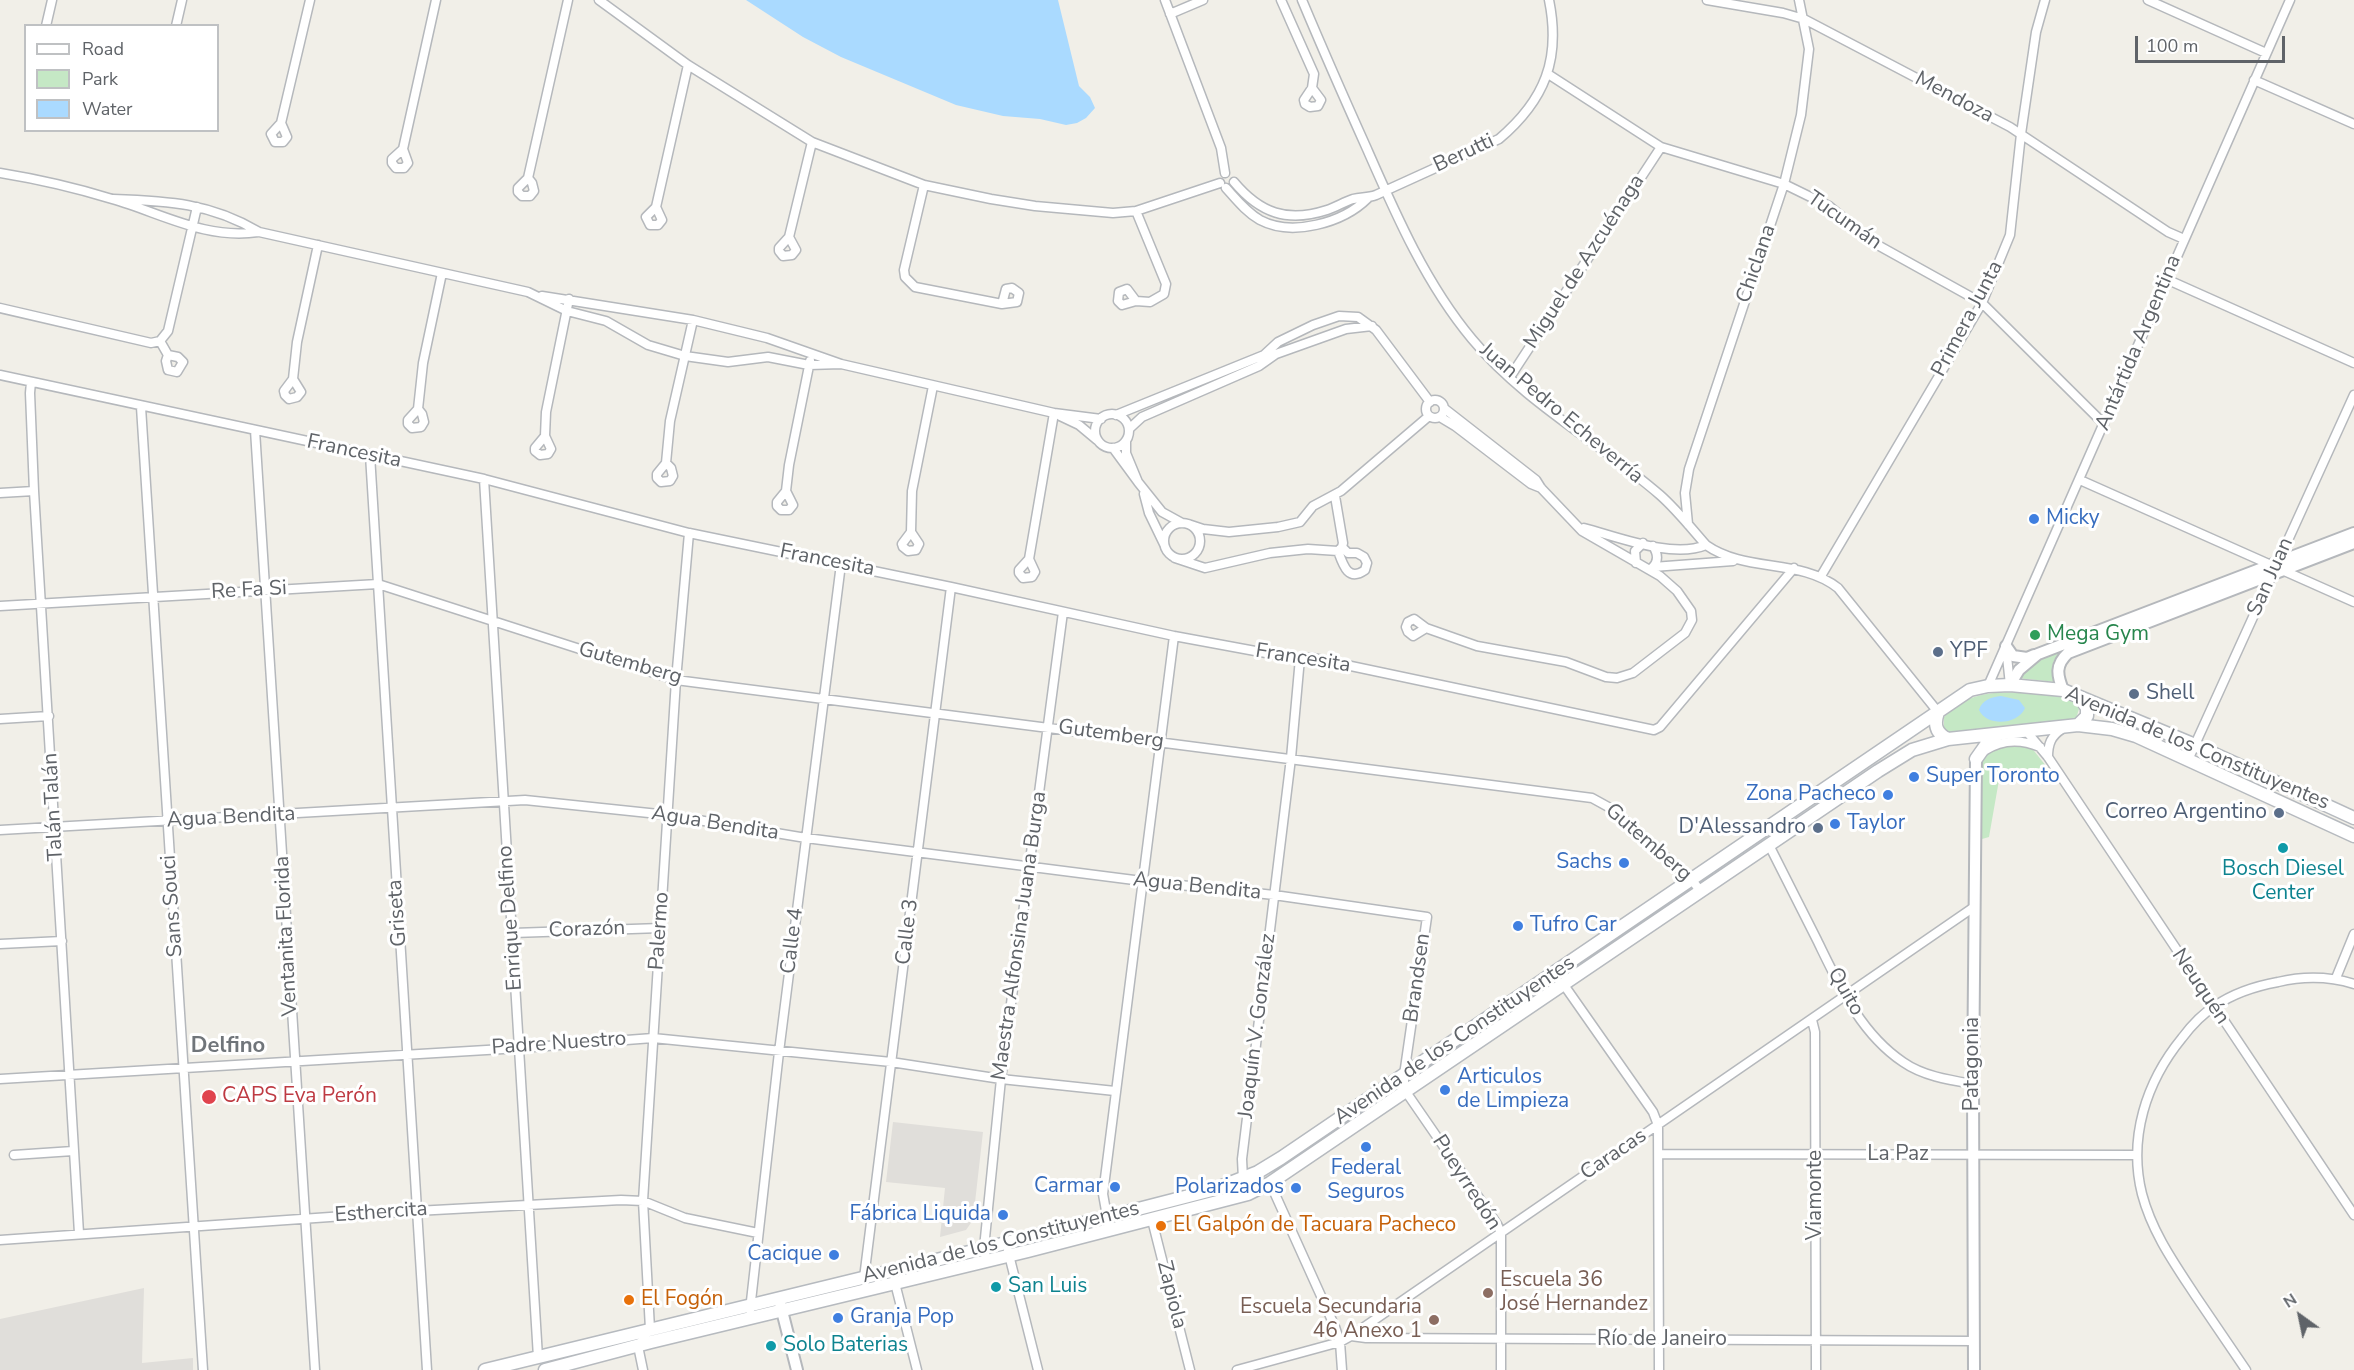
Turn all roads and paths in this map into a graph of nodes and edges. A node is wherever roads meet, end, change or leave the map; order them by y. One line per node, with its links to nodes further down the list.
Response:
1 (52, 0): 19 (street)
2 (182, 0): 20 (street)
3 (310, 0): 26 (street)
4 (436, 0): 31 (street)
5 (568, 0): 36 (street)
6 (599, 0): 22 (street)
7 (1165, 0): 17 (street)
8 (1203, 0): 17 (street)
9 (1281, 0): 25 (street)
10 (1302, 0): 41 (street, Juan Pedro Echeverría)
11 (1550, 0): 23 (street, Berutti)
12 (1707, 0): 18 (street, Mendoza)
13 (1799, 0): 18 (street, Chiclana)
14 (2045, 0): 28 (street, Primera Junta)
15 (2148, 0): 21 (street)
16 (2290, 0): 21 (street, Antártida Argentina)
17 (1170, 14): 34 (street)
18 (1804, 19): 28 (street, Mendoza); 38 (street, Chiclana)
19 (46, 24)
20 (176, 24)
21 (2266, 53): 24 (street, Antártida Argentina)
22 (688, 65): 29 (street); 45 (street)
23 (1548, 74): 30 (street, Tucumán); 41 (street, Berutti)
24 (2254, 80): 27 (street); 50 (street, Antártida Argentina)
25 (1312, 88)
26 (281, 123)
27 (2354, 124)
28 (2021, 134): 50 (street, Mendoza); 57 (street, Primera Junta)
29 (812, 142): 39 (street); 49 (street)
30 (1661, 147): 38 (street, Tucumán); 72 (street, Miguel de Azcuénaga)
31 (403, 149)
32 (0, 167): 35 (street)
33 (0, 173): 35 (street)
34 (1225, 173): 37 (street); 40 (street)
35 (16, 176): 43 (street)
36 (528, 178)
37 (1234, 182): 40 (street); 42 (street)
38 (1785, 184): 57 (street, Tucumán); 103 (street, Chiclana)
39 (924, 185): 46 (street); 58 (street)
40 (1223, 186): 42 (street); 46 (street)
41 (1385, 190): 42 (street, Berutti); 72 (street, Juan Pedro Echeverría)
42 (1368, 198)
43 (113, 199): 44 (street); 47 (street)
44 (197, 207): 47 (street); 48 (street)
45 (656, 207)
46 (1136, 211): 56 (street)
47 (193, 228): 48 (street); 63 (street)
48 (259, 232): 51 (street)
49 (789, 237)
50 (2184, 239): 53 (street, Antártida Argentina)
51 (318, 245): 52 (street); 73 (street)
52 (442, 273): 54 (street); 79 (street)
53 (2166, 279): 68 (street); 85 (street, Antártida Argentina)
54 (538, 296): 55 (street); 60 (street)
55 (569, 299): 60 (street); 61 (street)
56 (1136, 301)
57 (1982, 303): 85 (street, Tucumán); 121 (street, Primera Junta)
58 (1002, 304)
59 (0, 308): 63 (street)
60 (567, 311): 67 (street); 88 (street)
61 (693, 320): 64 (street); 67 (street)
62 (1372, 326): 66 (street); 66 (street); 77 (street)
63 (160, 341): 65 (street)
64 (811, 354): 69 (street); 70 (street)
65 (168, 355)
66 (1269, 355): 82 (street); 86 (street)
67 (685, 356): 70 (street); 93 (street)
68 (2354, 363)
69 (841, 364): 70 (street); 75 (street)
70 (809, 365): 98 (street)
71 (0, 375): 74 (street, Francesita)
72 (1510, 377): 103 (street, Juan Pedro Echeverría)
73 (293, 380)
74 (31, 382): 78 (street, Francesita); 97 (street, Talán Talán)
75 (933, 386): 80 (street); 105 (street)
76 (2354, 395): 118 (street, San Juan)
77 (1430, 402): 81 (street); 83 (street)
78 (141, 407): 87 (street, Francesita); 125 (street, Sans Souci)
79 (418, 409)
80 (1054, 413): 84 (street); 90 (street); 114 (street)
81 (1442, 413): 83 (street); 104 (street)
82 (1116, 415): 84 (street); 86 (street)
83 (1429, 416): 101 (street)
84 (1101, 419): 90 (street)
85 (2104, 424): 95 (street, Antártida Argentina)
86 (1129, 429): 89 (street)
87 (255, 430): 92 (street, Francesita); 124 (street, Ventanita Florida)
88 (545, 436)
89 (1126, 440): 91 (street); 96 (street)
90 (1099, 442): 91 (street)
91 (1113, 448): 96 (street)
92 (370, 455): 94 (street, Francesita); 122 (street, Griseta)
93 (666, 463)
94 (484, 479): 106 (street, Francesita); 130 (street, Enrique Delfino)
95 (2080, 480): 118 (street); 133 (street, Antártida Argentina)
96 (1138, 482): 99 (street)
97 (34, 490): 100 (street); 127 (street, Talán Talán)
98 (786, 491)
99 (1143, 491): 102 (street); 111 (street)
100 (0, 493)
101 (1335, 496): 102 (street); 113 (street)
102 (1185, 524): 111 (street); 113 (street)
103 (1688, 524): 110 (street, Juan Pedro Echeverría)
104 (1576, 526): 108 (street); 116 (street)
105 (911, 532)
106 (689, 533): 117 (street, Francesita); 136 (street, Palermo)
107 (2354, 533): 118 (street)
108 (1642, 543): 112 (street); 116 (street)
109 (2354, 543): 118 (street)
110 (1706, 545): 112 (street); 115 (street, Juan Pedro Echeverría)
111 (1165, 546): 113 (street)
112 (1653, 546): 119 (street)
113 (1175, 558)
114 (1029, 559)
115 (1738, 561): 119 (street); 120 (street, Juan Pedro Echeverría)
116 (1636, 563): 119 (street)
117 (841, 564): 123 (street, Francesita); 141 (street, Calle 4)
118 (2276, 567): 126 (street); 134 (street); 139 (street); 154 (street, San Juan)
119 (1651, 568): 131 (street)
120 (1794, 568): 121 (street, Juan Pedro Echeverría); 135 (street, Francesita)
121 (1821, 576): 142 (street, Juan Pedro Echeverría)
122 (378, 584): 124 (street, Re Fa Si); 130 (street, Re Fa Si); 161 (street, Griseta)
123 (951, 586): 129 (street, Francesita); 143 (street, Calle 3)
124 (266, 591): 125 (street, Re Fa Si); 162 (street, Ventanita Florida)
125 (153, 596): 127 (street, Re Fa Si); 165 (street, Sans Souci)
126 (2354, 602)
127 (41, 603): 128 (street, Re Fa Si); 144 (street, Talán Talán)
128 (0, 606)
129 (1063, 612): 132 (street, Francesita); 147 (street, Maestra Alfonsina Juana Burga)
130 (492, 622): 136 (street, Gutemberg); 160 (street, Enrique Delfino)
131 (1426, 628)
132 (1174, 636): 135 (street, Francesita); 153 (street)
133 (2006, 646): 134 (street); 137 (street); 138 (street, Antártida Argentina)
134 (2038, 654): 137 (street)
135 (1300, 658): 157 (street, Joaquín V. González)
136 (676, 680): 141 (street, Gutemberg); 163 (street, Palermo)
137 (2010, 685): 138 (main road, Avenida de los Constituyentes); 139 (main road, Avenida de los Constituyentes)
138 (1988, 686): 142 (main road, Avenida de los Constituyentes)
139 (2063, 690): 140 (main road, Avenida de los Constituyentes)
140 (2080, 697): 146 (main road); 154 (main road, Avenida de los Constituyentes)
141 (823, 700): 143 (street, Gutemberg); 169 (street, Calle 4)
142 (1938, 712): 151 (main road); 173 (main road, Avenida de los Constituyentes)
143 (935, 714): 147 (street, Gutemberg); 171 (street, Calle 3)
144 (49, 716): 145 (street); 166 (street, Talán Talán)
145 (0, 719)
146 (2078, 725): 148 (main road, Avenida de los Constituyentes); 159 (main road, Avenida de los Constituyentes)
147 (1048, 726): 153 (street, Gutemberg); 172 (street, Maestra Alfonsina Juana Burga)
148 (2062, 729): 149 (main road, Avenida de los Constituyentes); 156 (street)
149 (2027, 732): 150 (main road, Avenida de los Constituyentes); 155 (street, Neuquén)
150 (1999, 735): 152 (main road, Avenida de los Constituyentes); 158 (main road)
151 (1948, 739): 152 (main road, Avenida de los Constituyentes); 170 (main road, Avenida de los Constituyentes)
152 (1962, 739): 158 (main road)
153 (1160, 741): 157 (street, Gutemberg); 174 (street)
154 (2195, 745): 159 (street, San Juan); 164 (main road, Avenida de los Constituyentes)
155 (2040, 747): 156 (street, Neuquén); 158 (street)
156 (2048, 757): 188 (street, Neuquén)
157 (1291, 758): 173 (street, Gutemberg); 176 (street, Joaquín V. González)
158 (1976, 759): 177 (street, Patagonia)
159 (2188, 760): 168 (main road, Avenida de los Constituyentes)
160 (504, 800): 161 (street, Agua Bendita); 163 (street, Agua Bendita); 180 (street, Enrique Delfino)
161 (392, 807): 162 (street, Agua Bendita); 193 (street, Griseta)
162 (280, 815): 165 (street, Agua Bendita); 194 (street, Ventanita Florida)
163 (668, 815): 169 (street, Agua Bendita); 179 (street, Palermo)
164 (2354, 818)
165 (168, 821): 166 (street, Agua Bendita); 196 (street, Sans Souci)
166 (56, 828): 167 (street, Agua Bendita); 182 (street, Talán Talán)
167 (0, 830)
168 (2354, 836)
169 (806, 838): 171 (street, Agua Bendita); 192 (street, Calle 4)
170 (1769, 845): 175 (main road, Avenida de los Constituyentes); 187 (street, Quito)
171 (918, 852): 172 (street, Agua Bendita); 195 (street, Calle 3)
172 (1029, 867): 174 (street, Agua Bendita); 199 (street, Maestra Alfonsina Juana Burga)
173 (1692, 880): 175 (street, Gutemberg); 198 (main road, Avenida de los Constituyentes)
174 (1142, 881): 176 (street, Agua Bendita); 202 (street)
175 (1701, 892): 186 (main road, Avenida de los Constituyentes)
176 (1274, 895): 178 (street, Agua Bendita); 211 (street, Joaquín V. González)
177 (1974, 907): 187 (street, Caracas); 201 (street, Patagonia)
178 (1427, 917): 198 (street, Brandsen)
179 (661, 927): 180 (street, Corazón); 190 (street, Palermo)
180 (513, 933): 191 (street, Enrique Delfino)
181 (2354, 934): 184 (street)
182 (62, 941): 183 (street); 197 (street, Talán Talán)
183 (0, 944)
184 (2336, 978): 185 (street); 188 (street)
185 (2354, 984)
186 (1564, 985): 203 (main road, Avenida de los Constituyentes); 204 (street)
187 (1845, 997): 189 (street, Caracas); 201 (street, Quito)
188 (2214, 1006): 210 (street); 216 (street, Neuquén)
189 (1812, 1020): 204 (street, Caracas); 208 (street, Viamonte)
190 (653, 1038): 191 (street, Padre Nuestro); 192 (street, Padre Nuestro); 213 (street, Palermo)
191 (520, 1048): 193 (street, Padre Nuestro); 214 (street, Enrique Delfino)
192 (779, 1052): 195 (street, Padre Nuestro); 223 (street, Calle 4)
193 (407, 1054): 194 (street, Padre Nuestro); 215 (street, Griseta)
194 (294, 1060): 196 (street, Padre Nuestro); 218 (street, Ventanita Florida)
195 (891, 1062): 199 (street, Padre Nuestro); 230 (street, Calle 3)
196 (183, 1068): 197 (street, Padre Nuestro); 220 (street, Sans Souci)
197 (70, 1075): 200 (street, Padre Nuestro); 205 (street, Talán Talán)
198 (1404, 1076): 203 (street, Pueyrredón); 211 (main road, Avenida de los Constituyentes)
199 (1001, 1078): 202 (street, Padre Nuestro); 227 (street, Maestra Alfonsina Juana Burga)
200 (0, 1079)
201 (1973, 1084): 209 (street, Patagonia)
202 (1115, 1091): 217 (street)
203 (1406, 1092): 212 (main road, Avenida de los Constituyentes); 224 (street, Pueyrredón)
204 (1658, 1125): 206 (street); 224 (street, Caracas)
205 (73, 1151): 207 (street); 222 (street, Talán Talán)
206 (1659, 1154): 208 (street, La Paz); 239 (street)
207 (14, 1155)
208 (1815, 1155): 209 (street, La Paz); 240 (street, Viamonte)
209 (1973, 1155): 210 (street, La Paz); 241 (street, Patagonia)
210 (2136, 1155): 261 (street)
211 (1243, 1179): 217 (main road, Avenida de los Constituyentes)
212 (1270, 1183): 219 (main road, Avenida de los Constituyentes); 242 (street)
213 (642, 1201): 214 (street, Esthercita); 223 (street, Esthercita); 236 (street, Palermo)
214 (529, 1205): 215 (street, Esthercita); 244 (street, Enrique Delfino)
215 (416, 1210): 218 (street, Esthercita); 247 (street, Griseta)
216 (2354, 1215)
217 (1106, 1217): 221 (street); 226 (main road, Avenida de los Constituyentes)
218 (304, 1218): 220 (street, Esthercita); 246 (street, Ventanita Florida)
219 (1152, 1220): 221 (main road, Avenida de los Constituyentes); 254 (street, Zapiola)
220 (193, 1226): 222 (street, Esthercita); 245 (street, Sans Souci)
221 (1111, 1231): 228 (main road, Avenida de los Constituyentes)
222 (79, 1233): 225 (street, Esthercita)
223 (758, 1233): 233 (street, Calle 4)
224 (1500, 1233): 237 (street, Caracas); 238 (street, Pueyrredón)
225 (0, 1240)
226 (1006, 1243): 227 (main road, Avenida de los Constituyentes); 228 (street)
227 (984, 1248): 229 (street, Maestra Alfonsina Juana Burga); 230 (main road, Avenida de los Constituyentes)
228 (1009, 1256): 229 (main road, Avenida de los Constituyentes); 253 (street)
229 (987, 1261): 231 (main road, Avenida de los Constituyentes)
230 (864, 1278): 232 (main road, Avenida de los Constituyentes)
231 (895, 1283): 234 (main road, Avenida de los Constituyentes); 252 (street)
232 (779, 1298): 233 (main road, Avenida de los Constituyentes); 234 (street)
233 (749, 1304): 235 (street, Calle 4); 236 (main road, Avenida de los Constituyentes)
234 (782, 1311): 235 (main road, Avenida de los Constituyentes); 251 (street)
235 (750, 1318): 243 (main road, Avenida de los Constituyentes)
236 (650, 1329): 243 (street); 244 (main road, Avenida de los Constituyentes)
237 (1351, 1336): 238 (street, Río de Janeiro); 242 (street, Caracas)
238 (1501, 1339): 239 (street, Río de Janeiro); 257 (street, Pueyrredón)
239 (1659, 1340): 240 (street, Río de Janeiro); 258 (street)
240 (1816, 1341): 241 (street, Río de Janeiro); 259 (street, Viamonte)
241 (1974, 1341): 260 (street, Patagonia)
242 (1340, 1342): 255 (street, Caracas); 256 (street)
243 (638, 1346): 249 (main road, Avenida de los Constituyentes); 250 (street)
244 (538, 1357): 248 (main road, Avenida de los Constituyentes)
245 (203, 1370)
246 (315, 1370)
247 (427, 1370)
248 (485, 1370)
249 (545, 1370)
250 (643, 1370)
251 (797, 1370)
252 (916, 1370)
253 (1038, 1370)
254 (1190, 1370)
255 (1237, 1370)
256 (1342, 1370)
257 (1501, 1370)
258 (1659, 1370)
259 (1816, 1370)
260 (1974, 1370)
261 (2246, 1370)

